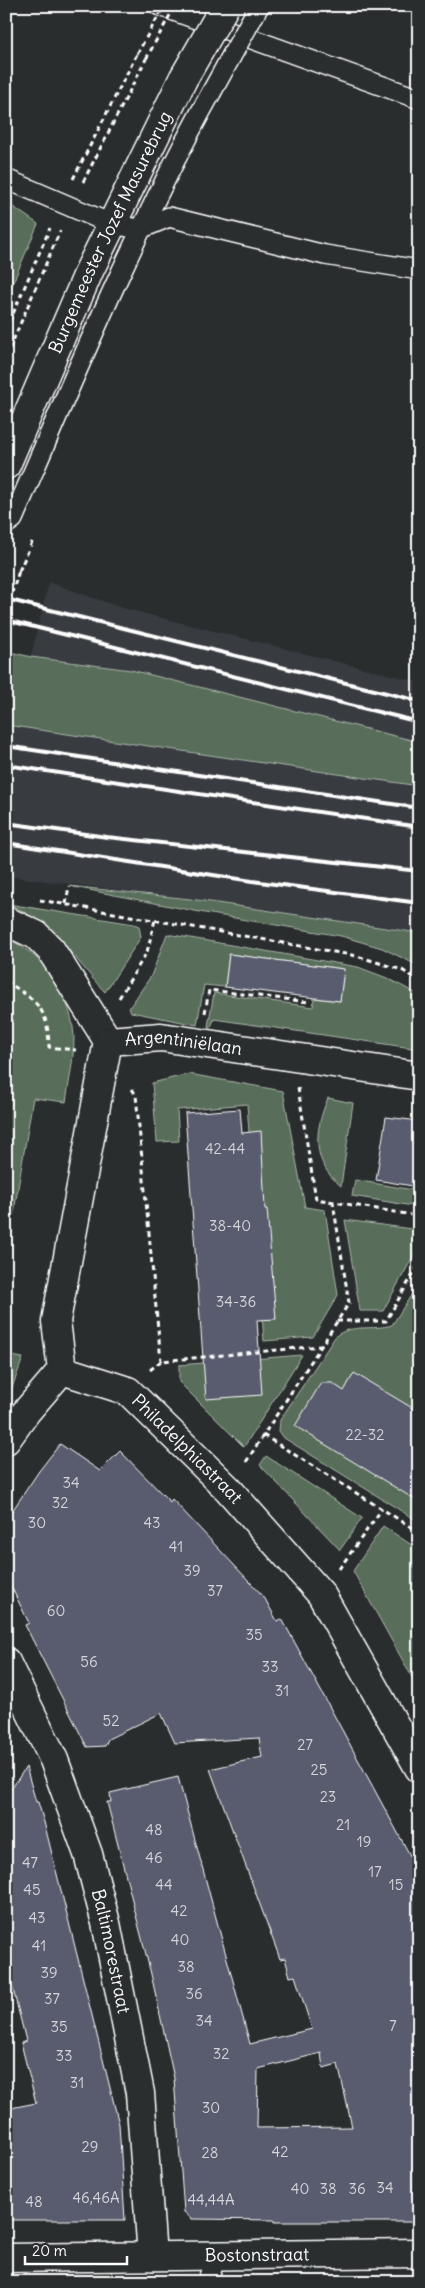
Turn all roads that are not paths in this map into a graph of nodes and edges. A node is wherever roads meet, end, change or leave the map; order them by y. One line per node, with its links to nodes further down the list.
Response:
1 (160, 6): 4 (lane)
2 (225, 6): 6 (street, Burgemeester Jozef Masurebrug, bridge)
3 (259, 6): 7 (lane, bridge)
4 (419, 100)
5 (6, 179): 6 (lane)
6 (111, 224): 7 (lane); 9 (street, Burgemeester Jozef Masurebrug)
7 (140, 229): 8 (lane); 10 (lane)
8 (419, 270)
9 (6, 465)
10 (6, 524)
11 (6, 921): 12 (street, Argentiniëlaan)
12 (107, 1047): 13 (street, Argentiniëlaan); 14 (street)
13 (419, 1076)
14 (62, 1370): 15 (street); 17 (street, Philadelphiastraat)
15 (6, 1440)
16 (6, 1662): 19 (street, Baltimorestraat)
17 (419, 1768)
18 (419, 2253): 20 (street, Bostonstraat)
19 (152, 2256): 20 (street, Bostonstraat); 21 (street, Bostonstraat)
20 (216, 2256): 22 (lane)
21 (6, 2258)
22 (207, 2282)

